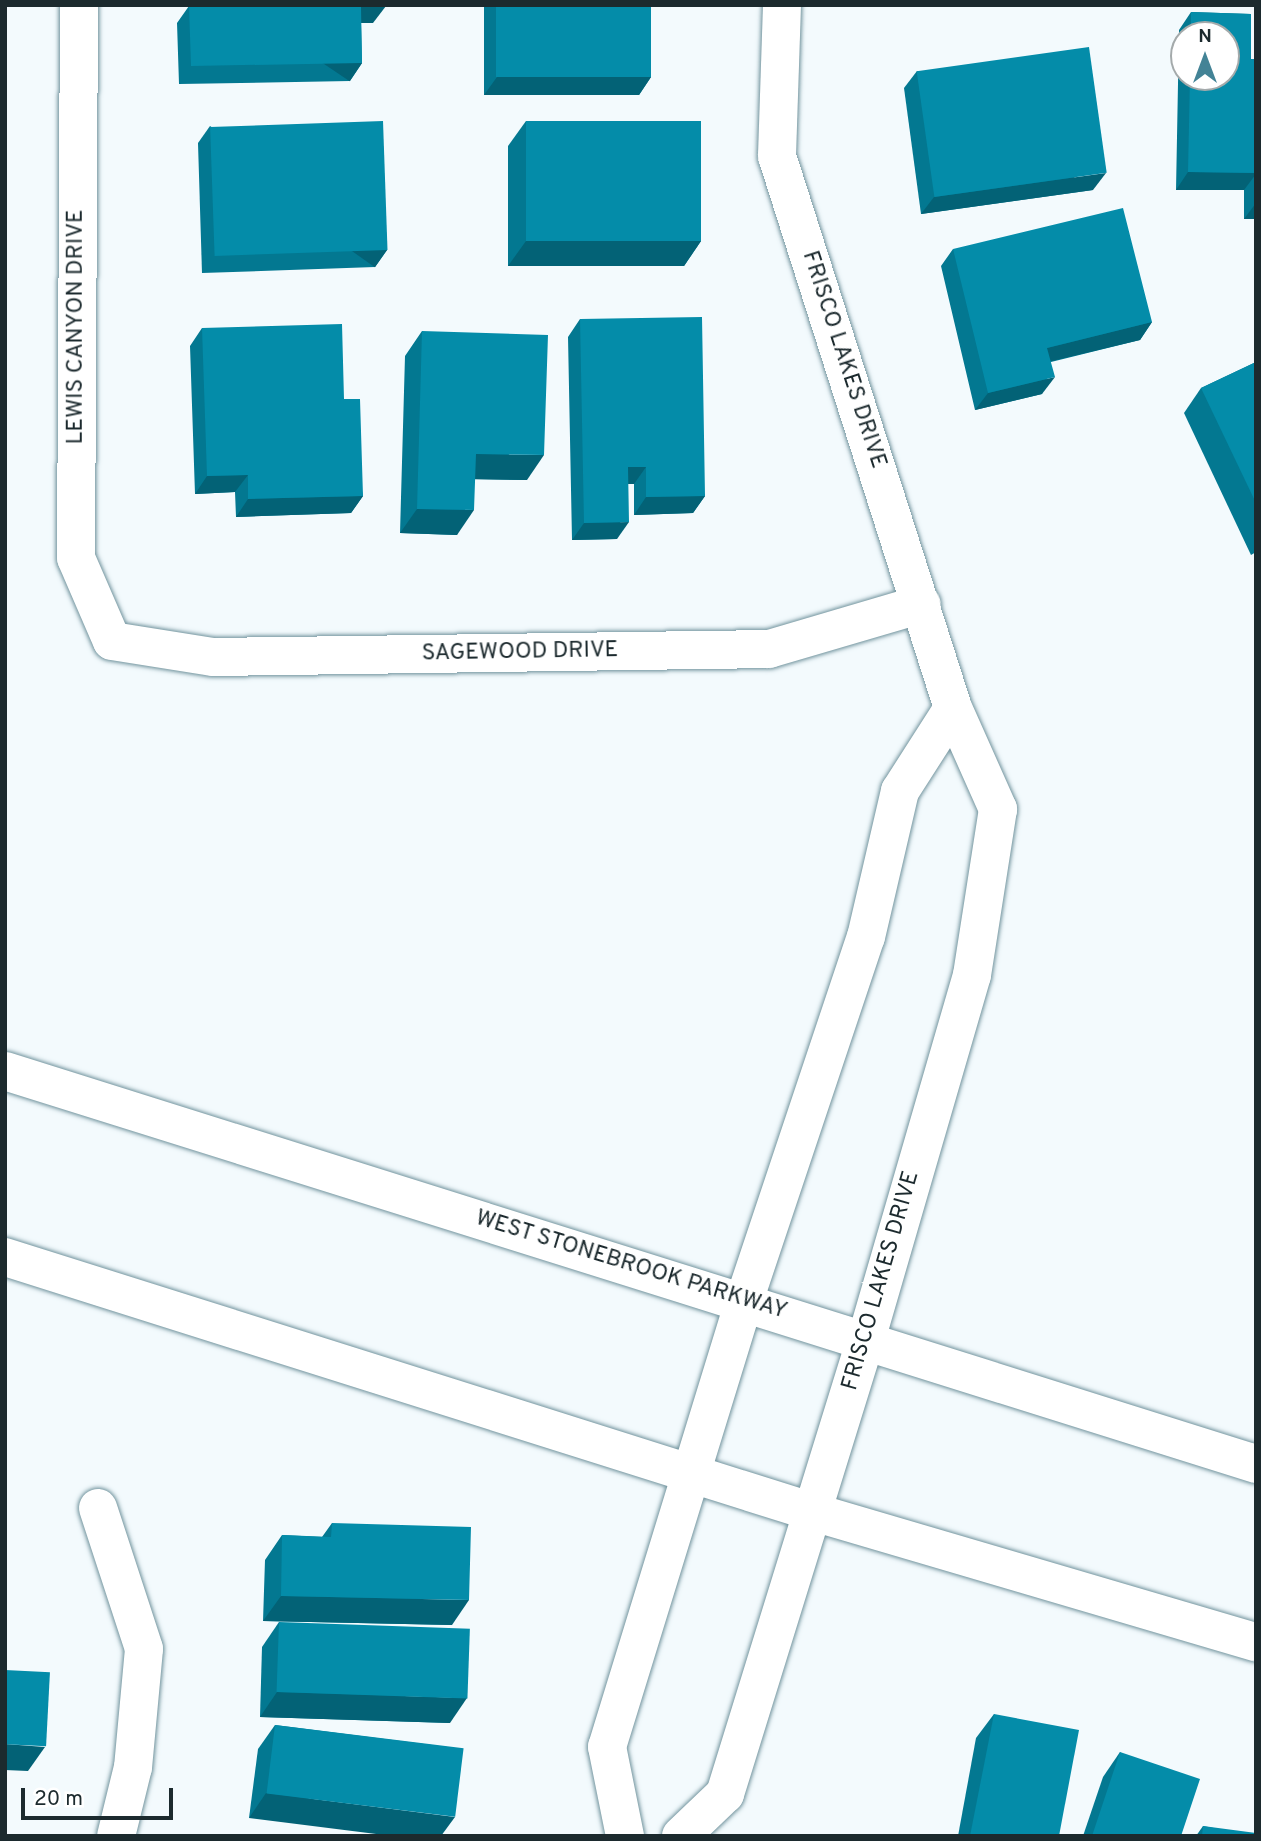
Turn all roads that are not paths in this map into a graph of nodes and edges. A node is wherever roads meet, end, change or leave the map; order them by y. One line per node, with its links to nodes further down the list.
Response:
1 (79, 5): 4 (street, LEWIS CANYON DRIVE)
2 (782, 5): 3 (street, FRISCO LAKES DRIVE)
3 (922, 604): 4 (street, SAGEWOOD DRIVE); 5 (street, FRISCO LAKES DRIVE)
4 (112, 641)
5 (953, 708): 8 (street); 9 (street, FRISCO LAKES DRIVE)
6 (5, 1071): 8 (street, WEST STONEBROOK PARKWAY)
7 (5, 1257): 11 (street)
8 (744, 1301): 9 (street, WEST STONEBROOK PARKWAY); 11 (street)
9 (866, 1339): 10 (street, WEST STONEBROOK PARKWAY); 13 (street, FRISCO LAKES DRIVE)
10 (1256, 1464)
11 (686, 1472): 13 (street); 16 (street)
12 (98, 1508): 15 (street)
13 (813, 1512): 14 (street); 17 (street, FRISCO LAKES DRIVE)
14 (1256, 1642)
15 (116, 1836)
16 (625, 1836)
17 (681, 1836)

